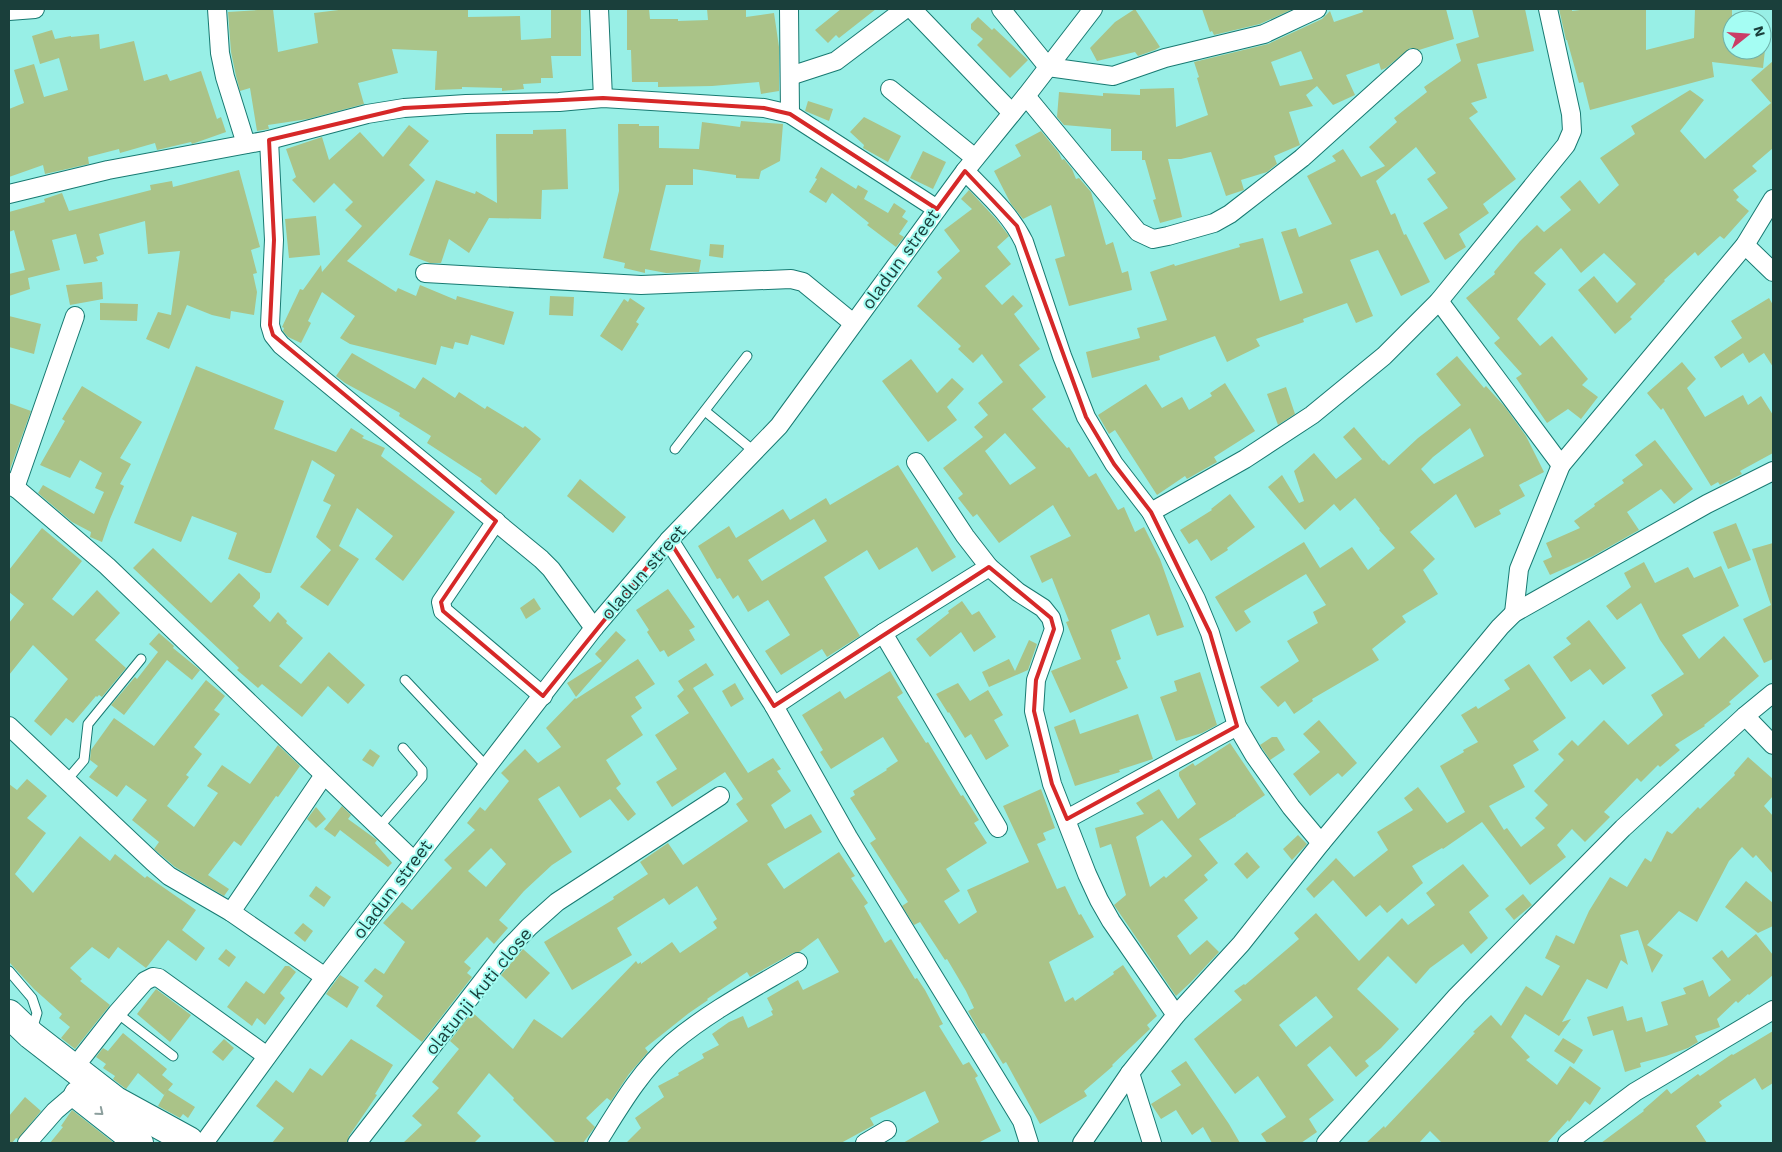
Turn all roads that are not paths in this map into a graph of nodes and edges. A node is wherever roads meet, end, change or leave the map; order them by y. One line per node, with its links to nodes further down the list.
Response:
1 (35, 9): 11 (street)
2 (217, 9): 21 (street)
3 (599, 9): 17 (street)
4 (789, 9): 14 (street)
5 (905, 9): 14 (street)
6 (912, 9): 18 (street)
7 (1001, 9): 13 (street)
8 (1093, 9): 13 (street, oladun street)
9 (1317, 9): 13 (street)
10 (1548, 9): 29 (street)
11 (9, 11)
12 (1413, 58): 16 (street)
13 (1048, 67): 16 (street, oladun street)
14 (790, 76): 19 (street)
15 (890, 89): 22 (street)
16 (1026, 96): 18 (street, oladun street)
17 (603, 98): 19 (street); 20 (street)
18 (1012, 113): 22 (street, oladun street)
19 (790, 114): 25 (street)
20 (269, 140): 21 (street); 41 (street)
21 (246, 144): 23 (street)
22 (970, 165): 25 (street, oladun street); 40 (street)
23 (9, 194)
24 (1773, 199): 26 (street)
25 (937, 208): 31 (street, oladun street)
26 (1746, 245): 27 (street); 37 (street)
27 (1773, 272)
28 (425, 273): 31 (street)
29 (1439, 301): 37 (street); 40 (street)
30 (74, 316): 39 (street)
31 (853, 323): 35 (street, oladun street)
32 (747, 356): 33 (lane)
33 (704, 411): 34 (lane); 35 (lane)
34 (675, 449)
35 (755, 452): 42 (street, oladun street)
36 (916, 462): 43 (street)
37 (1561, 464): 44 (street)
38 (1773, 471): 44 (street)
39 (12, 485): 58 (street)
40 (1151, 512): 54 (street)
41 (496, 521): 45 (street); 50 (street)
42 (669, 540): 45 (street, oladun street); 51 (street)
43 (989, 567): 46 (street); 61 (street)
44 (1514, 614): 64 (street)
45 (594, 628): 50 (street, oladun street)
46 (883, 633): 51 (street); 63 (street)
47 (141, 658): 59 (lane)
48 (405, 680): 57 (lane)
49 (1773, 693): 52 (street)
50 (543, 696): 57 (street, oladun street)
51 (774, 706): 86 (street)
52 (1745, 716): 55 (street); 89 (street)
53 (9, 726): 59 (street)
54 (1237, 726): 61 (street); 64 (street)
55 (1773, 745)
56 (403, 748): 62 (lane)
57 (487, 767): 65 (street, oladun street)
58 (324, 775): 62 (street); 66 (street)
59 (66, 781): 66 (street)
60 (720, 796): 83 (street, olatunji kuti close)
61 (1066, 819): 73 (street)
62 (379, 827): 65 (street)
63 (998, 828)
64 (1321, 843): 73 (street)
65 (414, 861): 69 (street, oladun street)
66 (231, 912): 69 (street)
67 (798, 962): 84 (street)
68 (9, 971): 74 (lane)
69 (325, 977): 76 (street, oladun street)
70 (1773, 1010): 90 (street)
71 (117, 1013): 75 (lane); 76 (street); 78 (street)
72 (9, 1014): 74 (main road)
73 (1176, 1015): 77 (street)
74 (20, 1035): 78 (main road)
75 (173, 1056)
76 (268, 1056): 82 (street, oladun street)
77 (1130, 1073): 87 (street); 88 (street)
78 (75, 1081): 80 (street); 81 (main road, one-way to 81); 82 (main road)
79 (887, 1130): 85 (street)
80 (27, 1143)
81 (139, 1143)
82 (194, 1143)
83 (357, 1143)
84 (597, 1143)
85 (865, 1143)
86 (1029, 1143)
87 (1082, 1143)
88 (1152, 1143)
89 (1326, 1143)
90 (1567, 1143)

